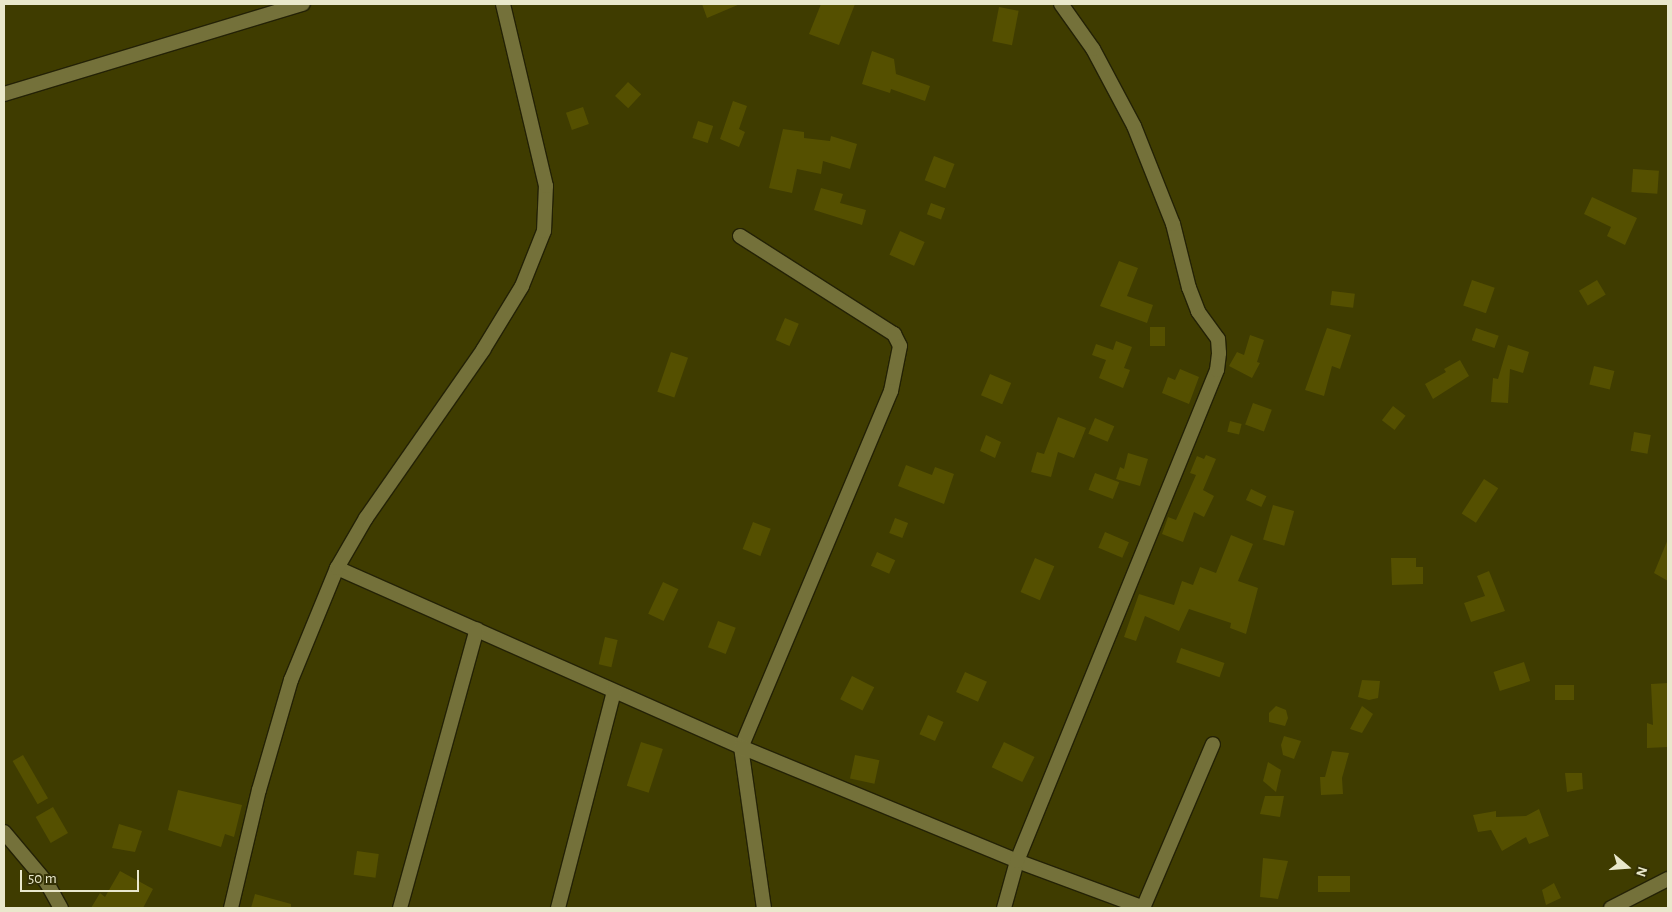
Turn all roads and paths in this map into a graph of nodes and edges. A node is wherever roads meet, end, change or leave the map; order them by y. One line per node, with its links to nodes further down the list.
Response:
1 (303, 4): 4 (street)
2 (503, 4): 6 (street)
3 (1061, 4): 12 (street)
4 (4, 94)
5 (740, 236): 10 (street)
6 (337, 568): 7 (street); 15 (street)
7 (477, 630): 8 (street); 16 (street)
8 (614, 692): 10 (street); 17 (street)
9 (1213, 744): 20 (street)
10 (741, 747): 12 (street); 18 (street)
11 (4, 832): 14 (street)
12 (1017, 861): 19 (street); 20 (street)
13 (1668, 879): 21 (street)
14 (61, 908)
15 (231, 908)
16 (400, 908)
17 (558, 908)
18 (764, 908)
19 (1004, 908)
20 (1144, 908)
21 (1611, 908)

